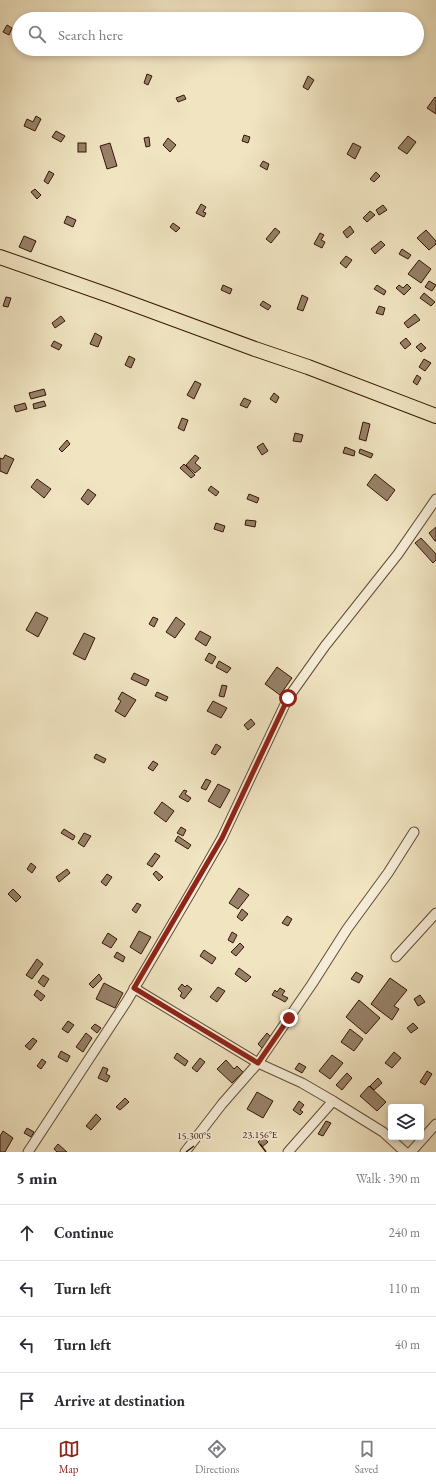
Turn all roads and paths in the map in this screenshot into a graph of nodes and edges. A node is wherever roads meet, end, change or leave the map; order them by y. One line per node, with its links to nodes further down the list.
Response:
1 (0, 257): 2 (main road)
2 (436, 416)
3 (436, 499): 7 (street)
4 (414, 832): 8 (street)
5 (436, 913): 6 (street)
6 (396, 957)
7 (134, 988): 8 (street); 11 (street)
8 (258, 1063): 9 (street); 12 (street)
9 (333, 1101): 13 (street); 14 (street)
10 (436, 1124): 15 (street)
11 (28, 1152)
12 (185, 1152)
13 (288, 1152)
14 (405, 1152)
15 (411, 1152)

